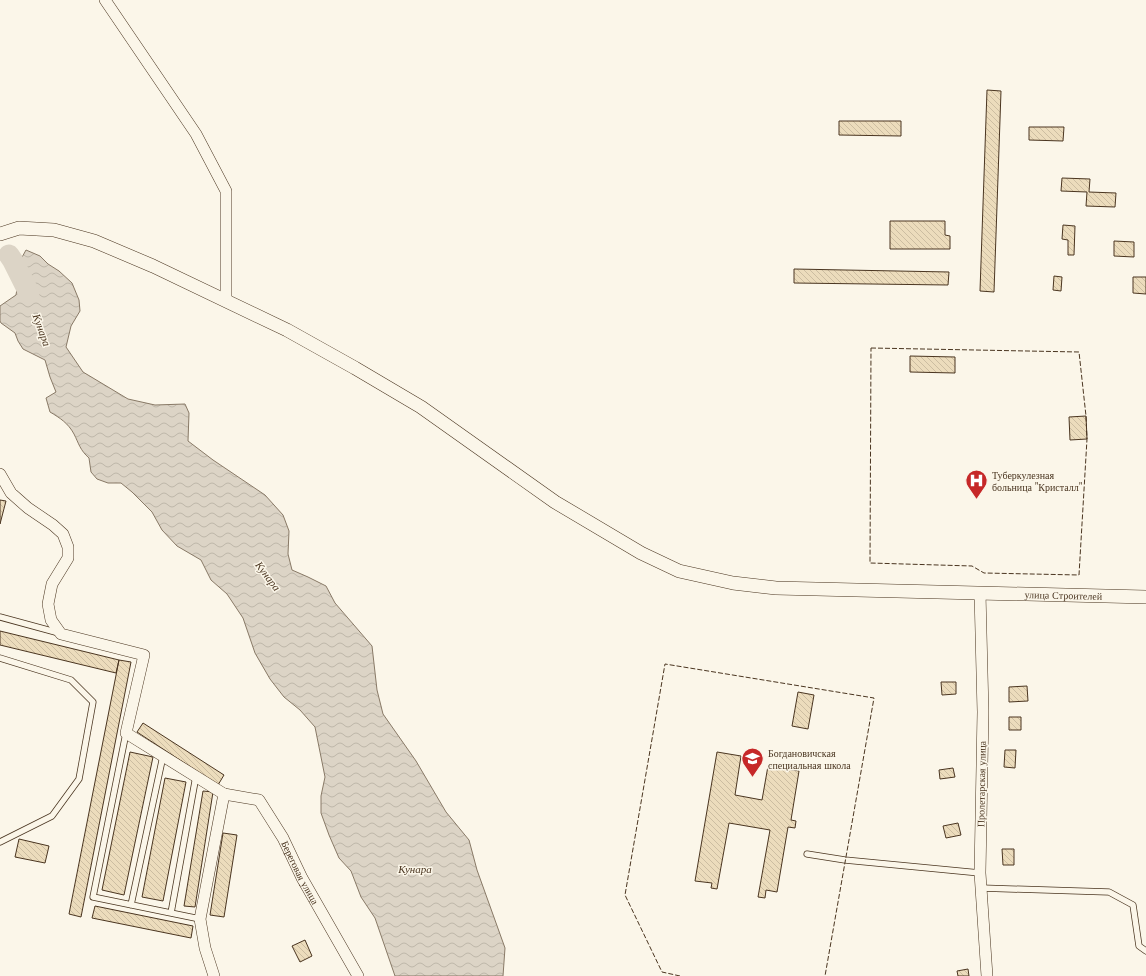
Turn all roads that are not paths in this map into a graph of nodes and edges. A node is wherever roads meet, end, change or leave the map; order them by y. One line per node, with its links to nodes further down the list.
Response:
1 (105, 0): 3 (street)
2 (0, 234): 3 (street, улица Строителей)
3 (226, 301): 5 (street, улица Строителей)
4 (0, 474): 8 (street)
5 (980, 592): 6 (street, улица Строителей); 16 (street, Пролетарская улица)
6 (1146, 597)
7 (0, 617): 8 (lane)
8 (61, 634): 10 (street)
9 (0, 658): 14 (lane)
10 (126, 734): 11 (street); 18 (lane)
11 (163, 756): 12 (street); 18 (lane)
12 (196, 776): 13 (street); 19 (lane)
13 (224, 794): 20 (street); 23 (street, Береговая улица)
14 (0, 842)
15 (807, 854): 16 (lane)
16 (980, 872): 17 (street, Пролетарская улица)
17 (981, 888): 21 (lane); 24 (street, Пролетарская улица)
18 (131, 905): 19 (lane)
19 (172, 913): 20 (lane)
20 (200, 919): 22 (street)
21 (1146, 951)
22 (214, 976)
23 (358, 976)
24 (987, 976)

